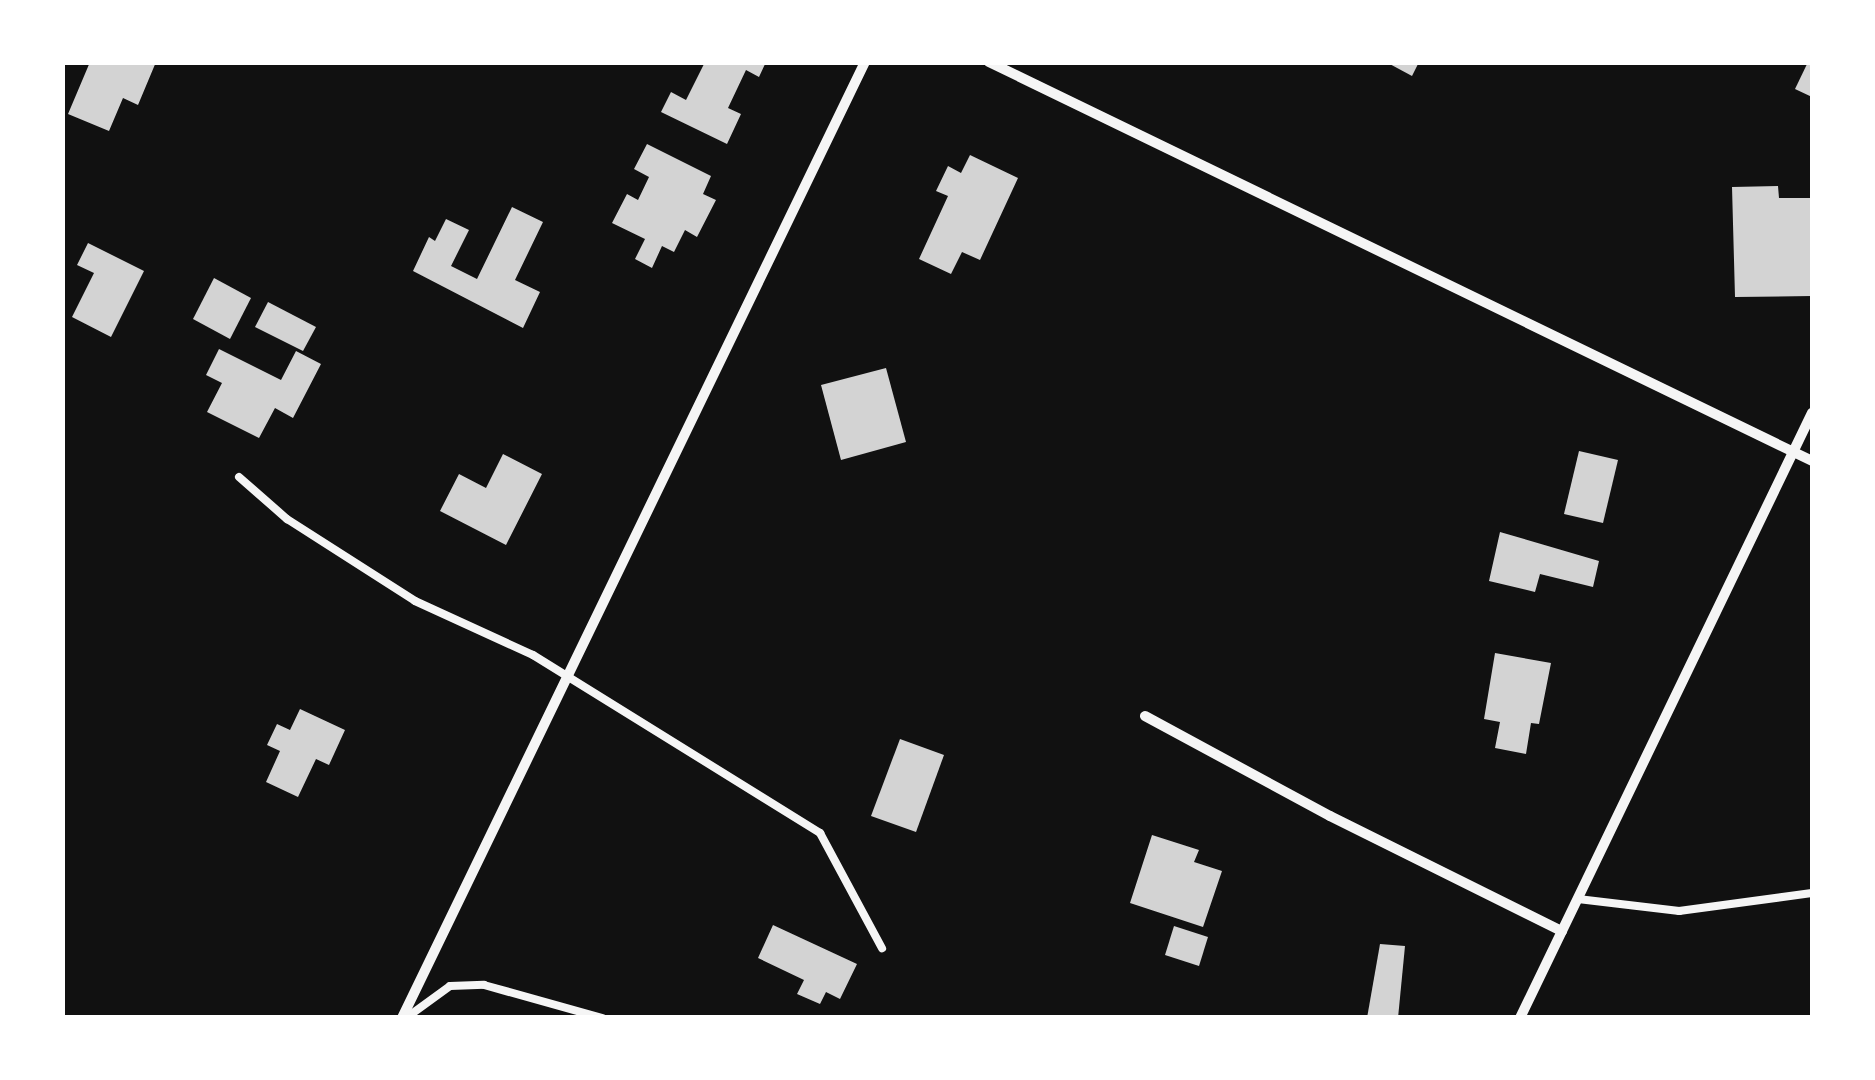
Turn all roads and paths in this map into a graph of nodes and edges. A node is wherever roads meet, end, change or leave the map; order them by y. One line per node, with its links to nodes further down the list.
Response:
1 (865, 62): 7 (street)
2 (990, 62): 4 (street)
3 (1812, 413): 4 (street)
4 (1794, 452): 5 (street); 10 (street)
5 (1812, 461)
6 (239, 476): 7 (lane)
7 (566, 679): 12 (lane); 13 (street)
8 (1145, 716): 11 (street)
9 (1812, 893): 10 (lane)
10 (1578, 898): 11 (street)
11 (1562, 931): 15 (street)
12 (882, 948)
13 (404, 1018): 14 (lane)
14 (602, 1018)
15 (1520, 1018)

